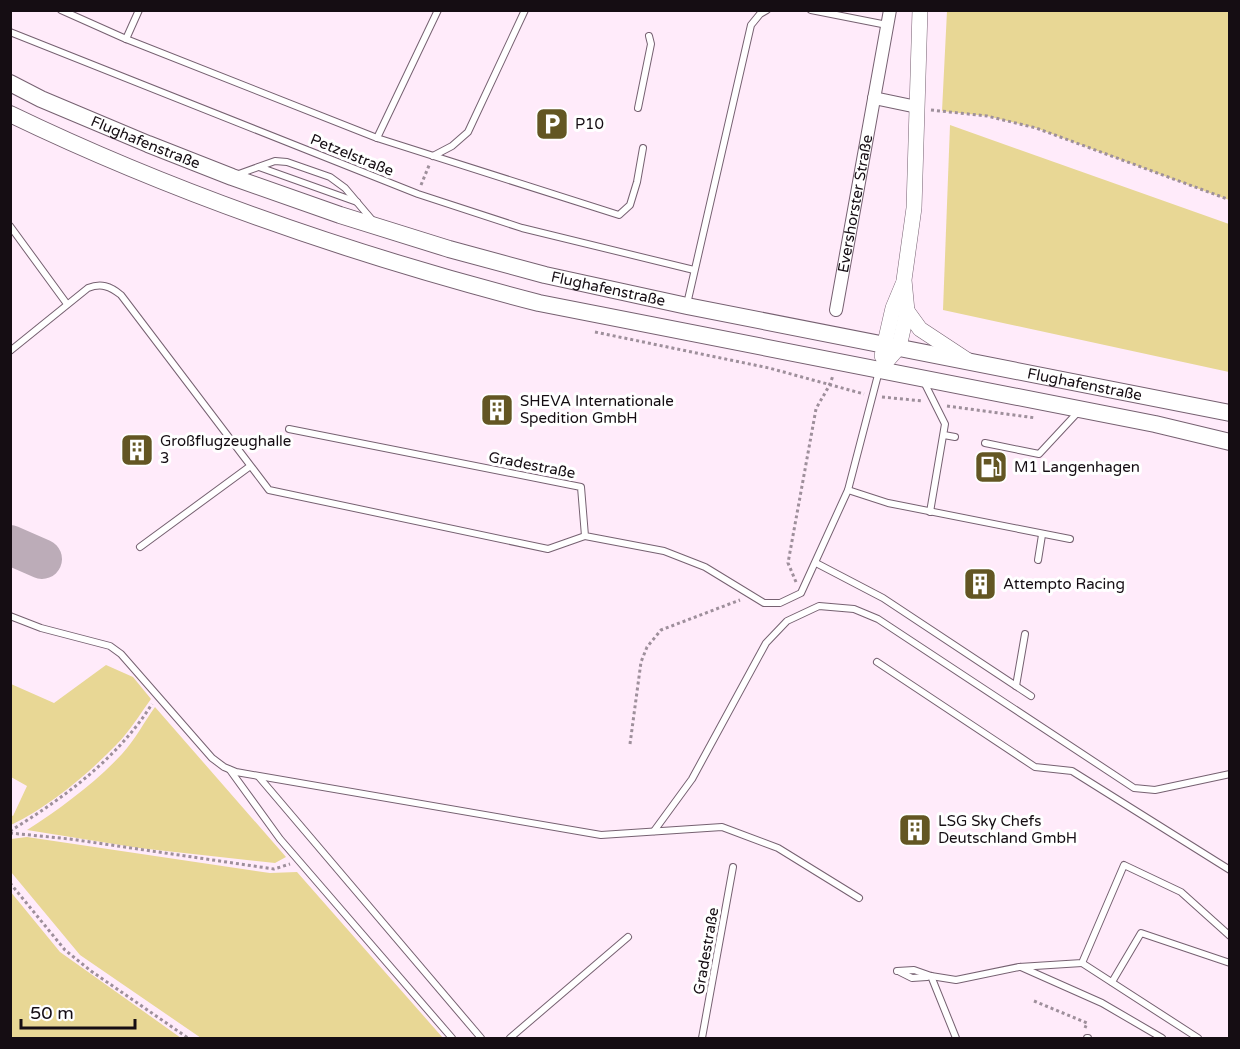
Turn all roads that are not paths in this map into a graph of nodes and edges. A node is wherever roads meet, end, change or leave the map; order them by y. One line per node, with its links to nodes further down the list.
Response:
1 (61, 10): 12 (lane)
2 (139, 10): 12 (lane)
3 (438, 10): 18 (lane)
4 (525, 10): 20 (lane)
5 (767, 10): 26 (lane)
6 (811, 10): 9 (lane)
7 (890, 10): 9 (street, Evershorster Straße)
8 (921, 10): 15 (street)
9 (887, 25): 14 (street, Evershorster Straße)
10 (10, 32): 26 (lane, Petzelstraße)
11 (649, 36): 16 (lane)
12 (126, 39): 18 (lane)
13 (10, 83): 22 (main road, Flughafenstraße)
14 (874, 98): 15 (street); 30 (street, Evershorster Straße)
15 (918, 107): 27 (street)
16 (638, 108)
17 (10, 114): 35 (main road, Flughafenstraße)
18 (377, 138): 20 (lane)
19 (643, 148): 20 (lane)
20 (433, 156)
21 (258, 167): 22 (lane); 23 (lane); 23 (lane)
22 (232, 177): 25 (main road, Flughafenstraße)
23 (357, 203): 25 (lane)
24 (10, 226): 28 (lane)
25 (379, 228): 29 (main road, Flughafenstraße)
26 (694, 270): 29 (lane)
27 (904, 280): 31 (street); 32 (street)
28 (67, 304): 33 (lane); 44 (lane)
29 (687, 306): 32 (main road, Flughafenstraße)
30 (836, 310)
31 (907, 310): 32 (street); 34 (street)
32 (892, 346): 34 (main road, Flughafenstraße); 35 (street)
33 (10, 351)
34 (970, 361): 38 (main road, Flughafenstraße)
35 (879, 370): 36 (main road, Flughafenstraße); 45 (lane)
36 (922, 379): 37 (main road, Flughafenstraße); 40 (lane)
37 (1079, 410): 42 (main road, Flughafenstraße); 43 (lane)
38 (1230, 413)
39 (289, 429): 48 (lane, Gradestraße)
40 (944, 435): 41 (lane); 46 (lane)
41 (955, 437)
42 (1230, 442)
43 (986, 443)
44 (249, 467): 48 (lane); 50 (lane)
45 (848, 490): 46 (lane); 52 (lane)
46 (930, 512): 47 (lane)
47 (1042, 535): 49 (lane); 51 (lane)
48 (585, 536): 52 (lane)
49 (1070, 540)
50 (140, 547)
51 (1038, 560)
52 (816, 563): 56 (lane)
53 (10, 616): 58 (lane)
54 (1025, 634): 56 (lane)
55 (878, 662): 63 (lane)
56 (1016, 686): 57 (lane)
57 (1031, 696)
58 (230, 770): 60 (lane); 71 (lane)
59 (1230, 774): 61 (lane)
60 (259, 777): 61 (lane); 72 (lane)
61 (654, 831): 64 (lane)
62 (733, 867): 74 (lane, Gradestraße)
63 (1230, 870)
64 (859, 898)
65 (1230, 936): 67 (lane)
66 (628, 937): 73 (lane)
67 (1082, 963): 69 (lane); 70 (lane)
68 (1230, 963): 70 (lane)
69 (1019, 966): 75 (lane); 76 (lane)
70 (1112, 982): 77 (lane)
71 (452, 1038)
72 (481, 1038)
73 (510, 1038)
74 (702, 1038)
75 (956, 1038)
76 (1162, 1038)
77 (1198, 1038)

